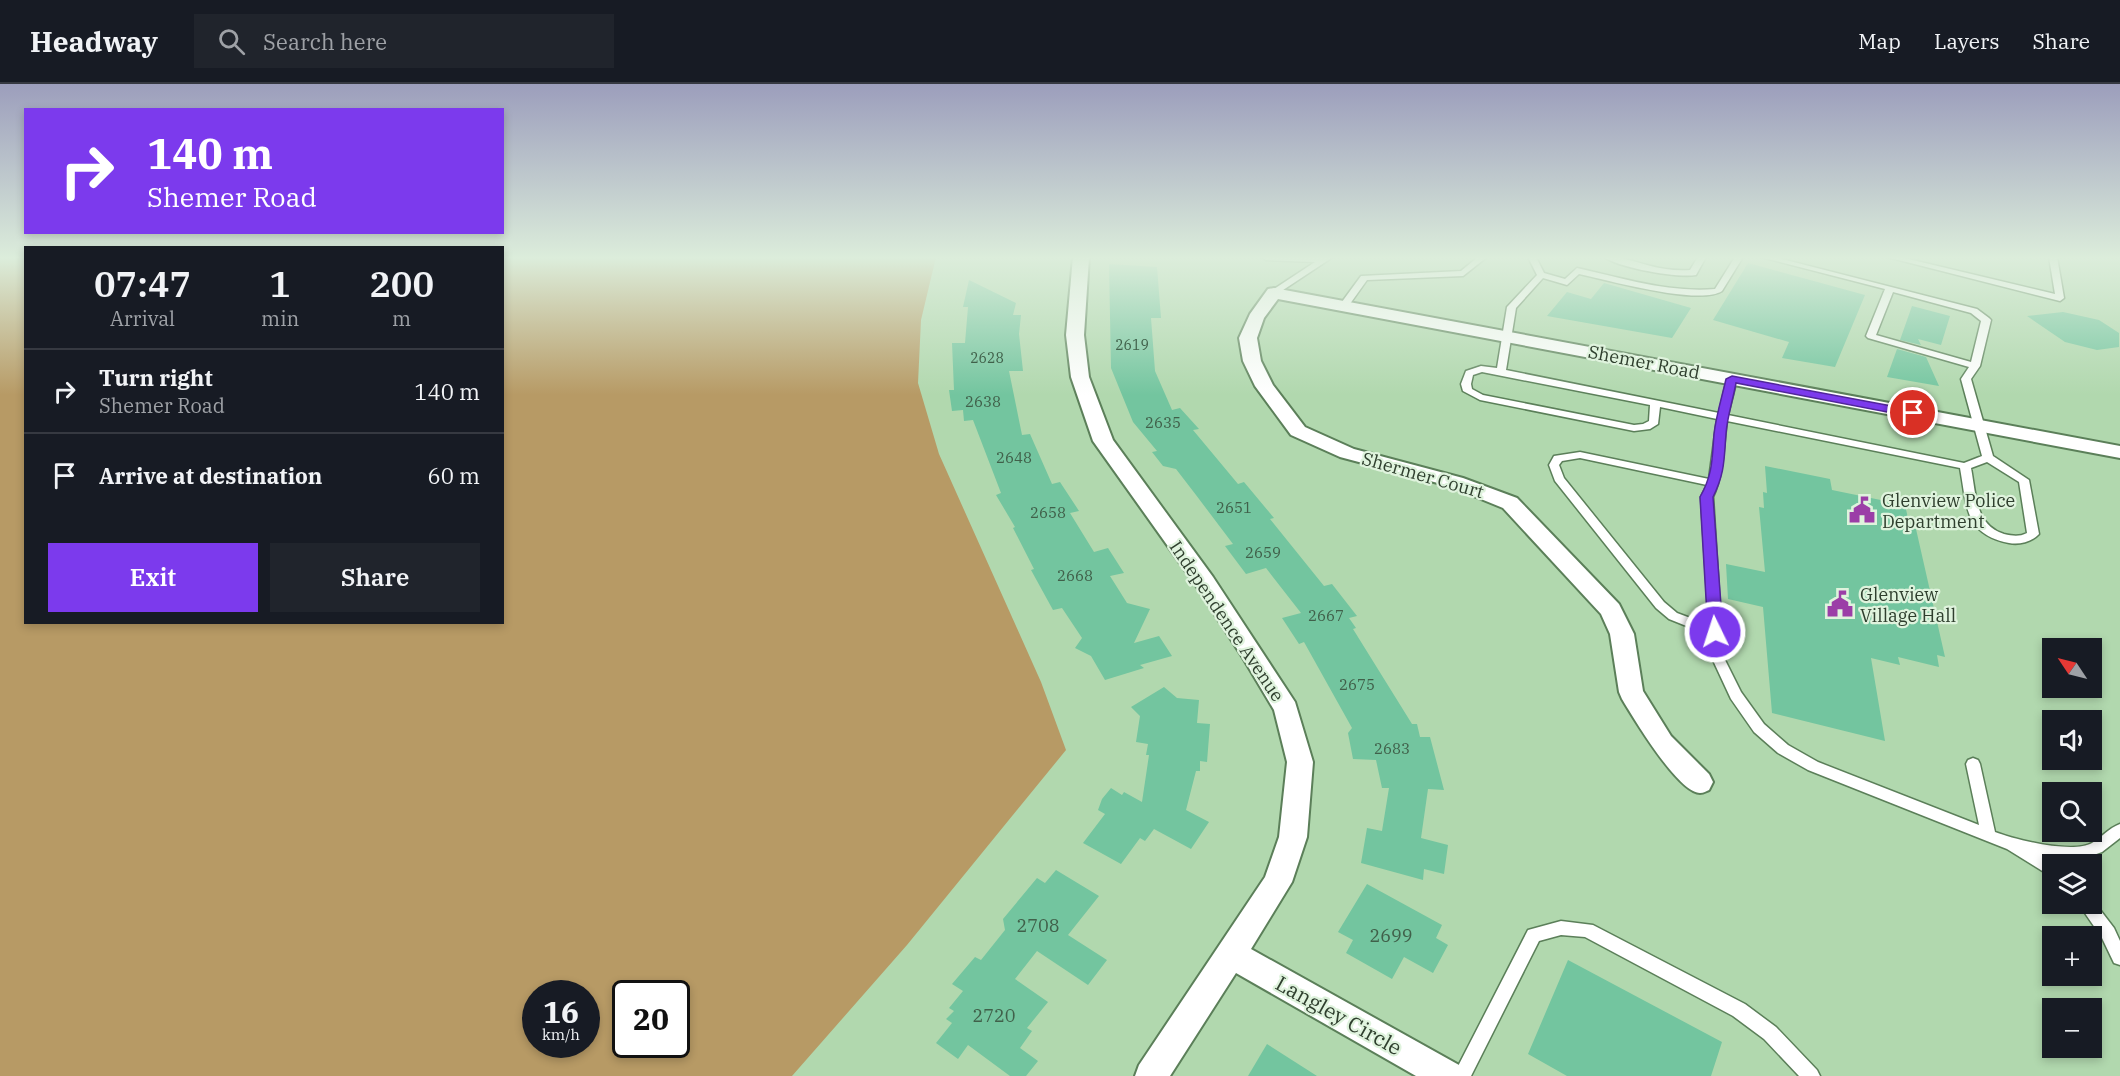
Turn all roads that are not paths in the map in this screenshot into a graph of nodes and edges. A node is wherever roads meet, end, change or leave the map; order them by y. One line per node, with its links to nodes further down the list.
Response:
1 (1077, 303): 28 (street, Independence Avenue)
2 (1267, 303): 22 (street, Shermer Court)
3 (1329, 303): 8 (street, Shemer Road)
4 (1346, 303): 8 (lane)
5 (1515, 303): 9 (lane)
6 (1884, 303): 10 (lane)
7 (1946, 303): 10 (lane)
8 (1344, 306): 9 (street, Shemer Road)
9 (1508, 337): 11 (lane); 12 (street, Shemer Road)
10 (1975, 366): 15 (lane)
11 (1501, 372): 13 (lane); 13 (lane)
12 (1732, 379): 14 (lane); 15 (street, Shemer Road)
13 (1655, 404): 14 (lane)
14 (1725, 418): 18 (lane); 19 (lane)
15 (1981, 426): 16 (street, Shemer Road); 17 (lane)
16 (2120, 452)
17 (1988, 458): 18 (lane); 18 (lane)
18 (1965, 466)
19 (1714, 483): 20 (lane); 20 (lane)
20 (1715, 632): 24 (lane)
21 (1973, 764): 24 (lane)
22 (1700, 782)
23 (2120, 830): 25 (lane)
24 (1988, 835): 25 (lane)
25 (2012, 845): 26 (lane)
26 (2042, 864)
27 (2094, 914): 29 (lane)
28 (1231, 954): 30 (street, Independence Avenue); 31 (street, Langley Circle)
29 (2120, 958)
30 (1151, 1076)
31 (1447, 1076)
32 (1462, 1076): 33 (lane)
33 (1810, 1076)

